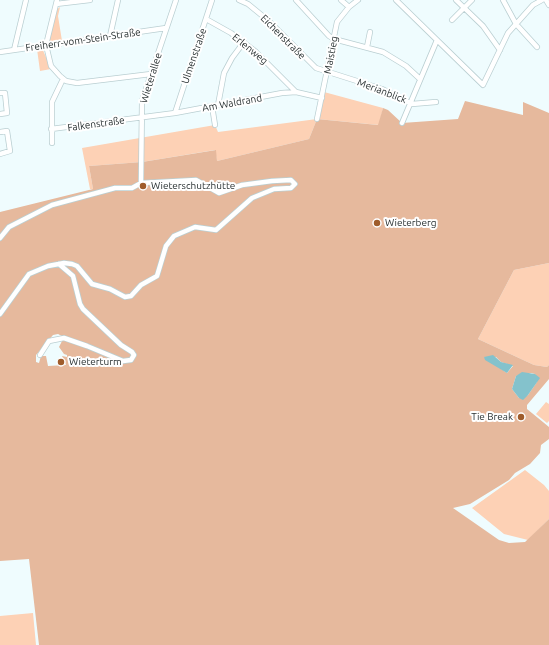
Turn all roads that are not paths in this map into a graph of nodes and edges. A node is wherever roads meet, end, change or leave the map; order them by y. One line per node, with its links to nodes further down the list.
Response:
1 (26, 0): 32 (street)
2 (90, 0): 16 (street)
3 (118, 0): 25 (street)
4 (176, 0): 23 (street, Wieterallee)
5 (212, 0): 20 (street, Ulmenstraße)
6 (239, 0): 35 (street, Eichenstraße)
7 (296, 0): 26 (street)
8 (341, 0): 18 (street)
9 (358, 0): 18 (street, Maistieg)
10 (396, 0): 27 (street)
11 (456, 0): 19 (street)
12 (472, 0): 19 (street)
13 (503, 0): 22 (street)
14 (542, 0): 22 (street)
15 (546, 0): 17 (street)
16 (56, 2): 29 (street)
17 (549, 6)
18 (349, 7): 26 (street, Maistieg)
19 (463, 7): 21 (street); 33 (street)
20 (206, 19): 28 (street, Erlenweg); 48 (street, Ulmenstraße)
21 (452, 20)
22 (516, 24): 31 (street); 33 (street)
23 (166, 28): 25 (street, Freiherr-vom-Stein-Straße); 36 (street, Wieterallee)
24 (370, 32): 30 (street)
25 (110, 36): 29 (street, Freiherr-vom-Stein-Straße)
26 (334, 39): 30 (street); 35 (street, Maistieg)
27 (437, 40): 33 (street); 38 (street)
28 (244, 42): 39 (street, Erlenweg); 46 (street)
29 (46, 45): 32 (street, Freiherr-vom-Stein-Straße); 37 (street)
30 (367, 47): 38 (street)
31 (537, 47)
32 (14, 50): 34 (street, Freiherr-vom-Stein-Straße)
33 (500, 50)
34 (0, 52)
35 (328, 72): 43 (street, Maistieg); 44 (street, Merianblick)
36 (151, 74): 37 (street); 50 (street, Wieterallee)
37 (63, 79): 54 (street)
38 (420, 79): 44 (street)
39 (287, 86): 40 (street, Erlenweg); 42 (street)
40 (296, 92): 42 (street, Am Waldrand); 43 (street, Am Waldrand)
41 (2, 93): 49 (street)
42 (282, 93): 46 (street, Am Waldrand)
43 (322, 98): 51 (street, Maistieg)
44 (411, 102): 45 (street, Merianblick); 52 (street)
45 (436, 102)
46 (218, 105): 47 (street, Am Waldrand)
47 (212, 106): 48 (street, Am Waldrand); 53 (street)
48 (175, 112): 50 (street, Am Waldrand)
49 (0, 114)
50 (142, 118): 54 (street, Falkenstraße); 58 (street, Wieterallee)
51 (317, 118)
52 (402, 123)
53 (215, 125)
54 (51, 129): 56 (street)
55 (0, 132): 57 (street)
56 (52, 143)
57 (0, 154)
58 (141, 184): 59 (street); 60 (street)
59 (0, 238)
60 (58, 264): 61 (street); 62 (street)
61 (0, 314)
62 (40, 355)

